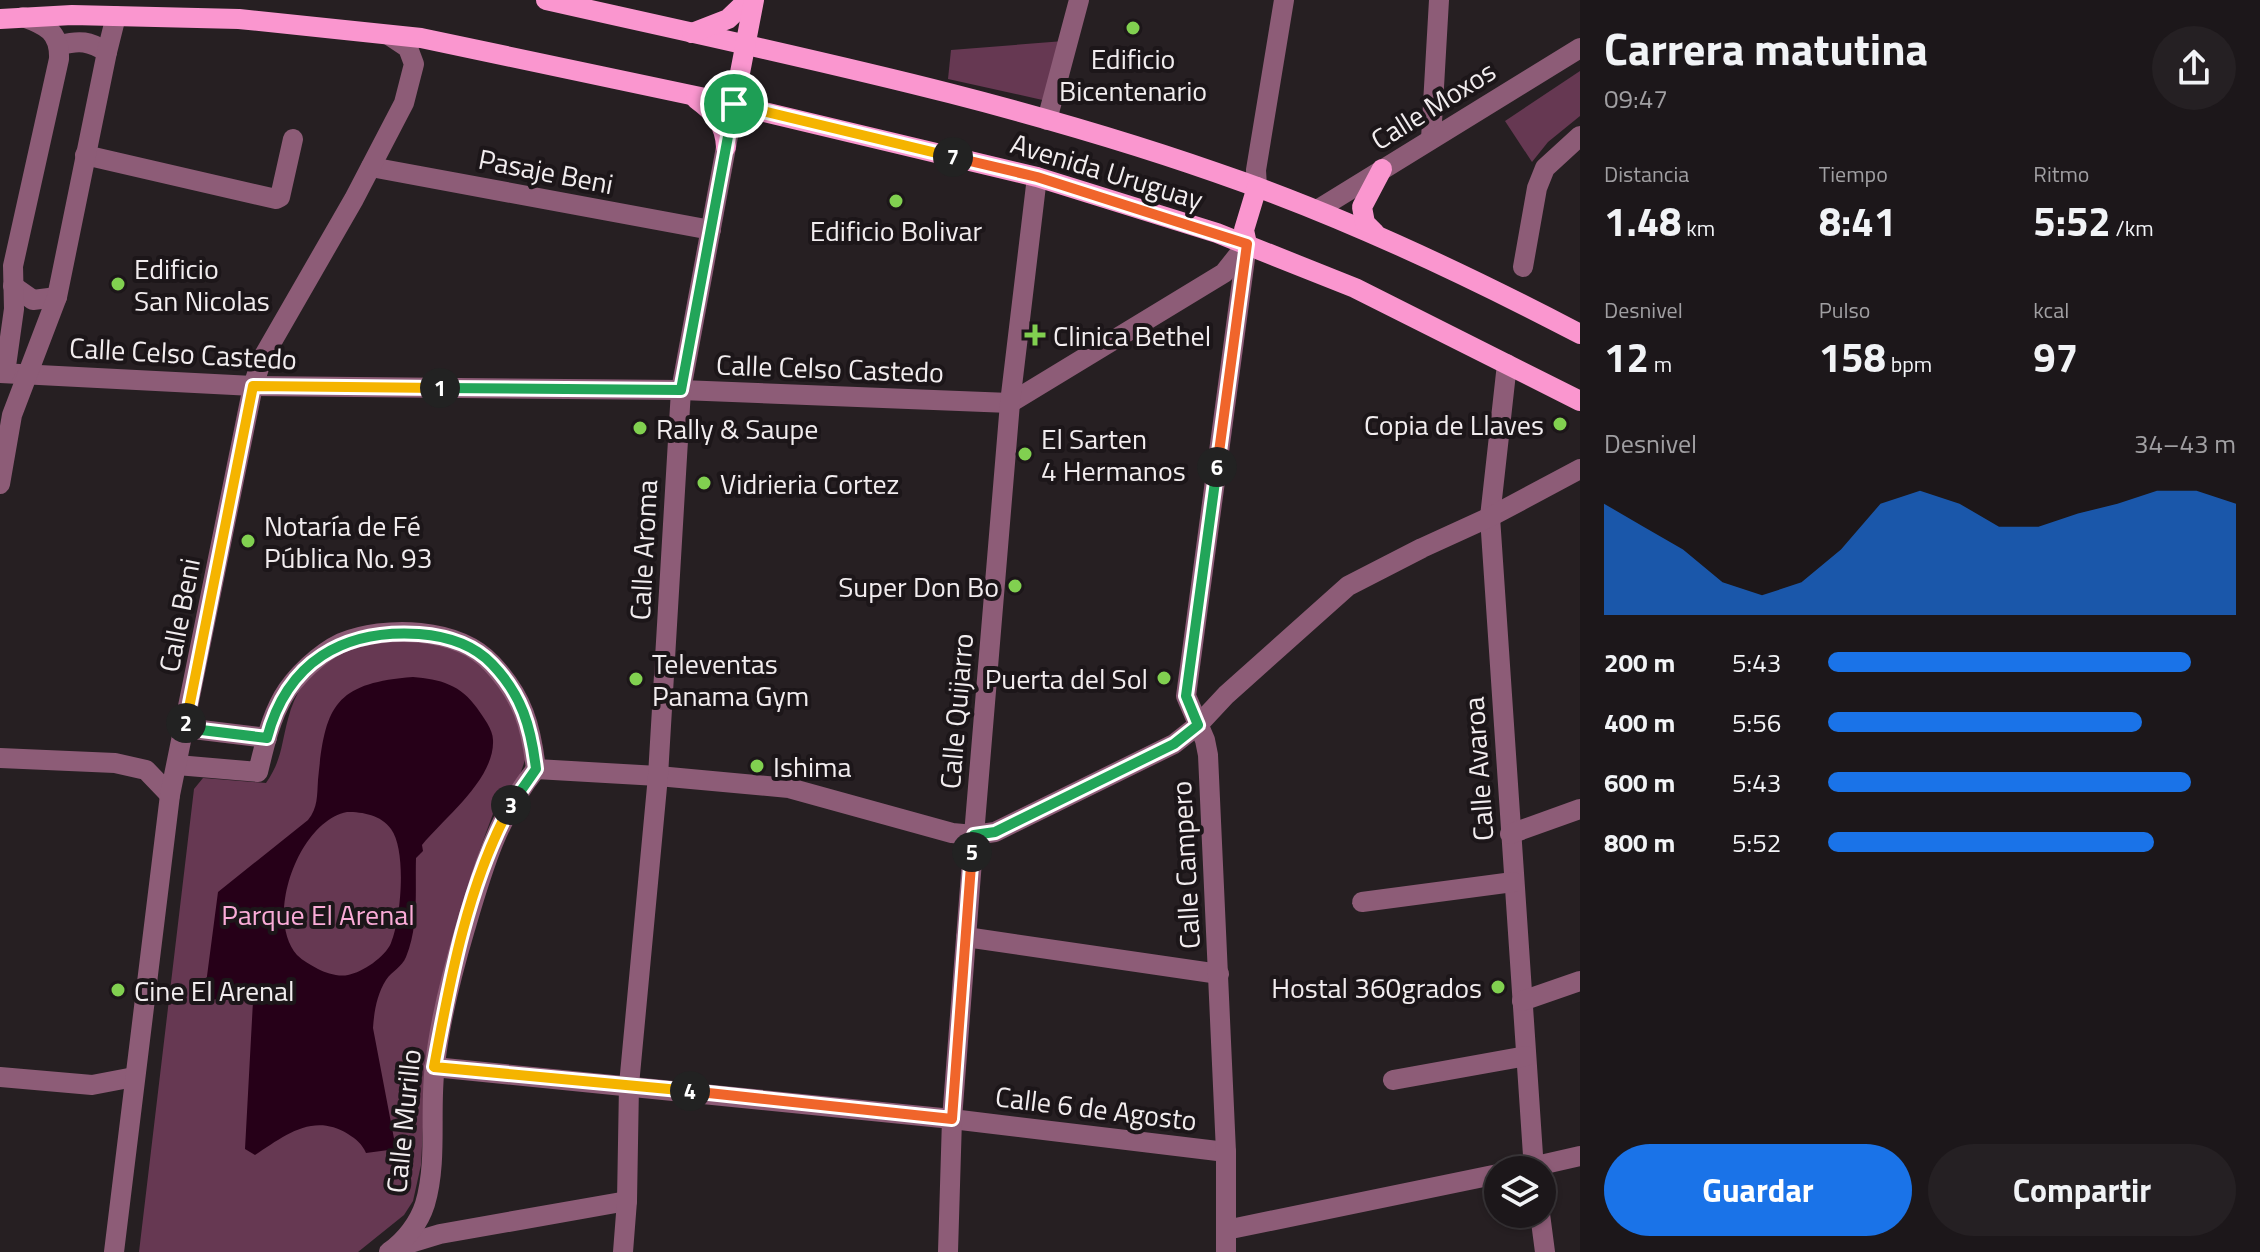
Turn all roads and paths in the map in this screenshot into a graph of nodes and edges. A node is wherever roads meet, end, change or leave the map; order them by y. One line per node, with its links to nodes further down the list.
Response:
1 (546, 0): 10 (main road, Avenida Uruguay)
2 (748, 0): 10 (main road)
3 (754, 0): 12 (main road, Calle Aroma)
4 (1079, 0): 18 (street)
5 (1284, 0): 27 (street)
6 (1439, 0): 21 (street)
7 (118, 8): 8 (main road, Avenida Uruguay); 11 (main road, Avenida Uruguay); 15 (street)
8 (23, 17): 9 (main road, Avenida Uruguay); 13 (street)
9 (0, 19)
10 (692, 33): 12 (main road, Avenida Uruguay)
11 (390, 36): 16 (main road, Avenida Uruguay); 24 (street, Calle Beni)
12 (745, 44): 17 (main road, Calle Aroma); 18 (main road, Avenida Uruguay)
13 (60, 45): 15 (street); 33 (street)
14 (1580, 48): 21 (street, Calle Moxos)
15 (107, 52): 23 (street)
16 (689, 94): 17 (main road, Avenida Uruguay); 22 (main road)
17 (734, 104): 22 (street, Calle Aroma); 26 (main road, Avenida Uruguay)
18 (1047, 120): 27 (main road, Avenida Uruguay)
19 (1580, 136): 32 (street)
20 (293, 139): 23 (street)
21 (1431, 139): 25 (street, Calle Moxos)
22 (726, 147): 29 (street, Calle Aroma)
23 (85, 155): 34 (street)
24 (371, 167): 29 (street, Pasaje Beni); 38 (street, Calle Beni)
25 (1382, 169): 28 (street, Calle Moxos); 30 (main road)
26 (1037, 177): 31 (main road, Avenida Uruguay); 41 (street, Calle Quijarro)
27 (1257, 187): 28 (main road, Avenida Uruguay); 31 (main road)
28 (1317, 210): 30 (main road, Avenida Uruguay)
29 (711, 230): 39 (street, Calle Aroma)
30 (1375, 233): 35 (main road, Avenida Uruguay)
31 (1247, 244): 36 (main road, Avenida Uruguay); 41 (street); 45 (street, Calle Campero)
32 (1523, 267)
33 (13, 286): 34 (street); 37 (street)
34 (57, 297): 37 (street)
35 (1580, 334)
36 (1507, 364): 40 (main road, Avenida Uruguay); 44 (street, Calle Avaroa)
37 (10, 373): 38 (street, Calle Celso Castedo); 43 (street)
38 (253, 386): 39 (street, Calle Celso Castedo); 46 (street, Calle Beni)
39 (681, 390): 41 (street, Calle Celso Castedo); 51 (street, Calle Aroma)
40 (1580, 401)
41 (1010, 403): 55 (street, Calle Quijarro)
42 (1580, 469): 44 (street)
43 (0, 484)
44 (1490, 517): 45 (street); 54 (street, Calle Avaroa)
45 (1198, 725): 55 (street); 59 (street, Calle Campero)
46 (185, 728): 47 (street); 49 (street, Calle Beni)
47 (267, 738): 49 (street); 50 (street)
48 (0, 758): 52 (street)
49 (177, 765): 52 (street, Calle Beni)
50 (536, 769): 51 (street); 63 (street, Calle Murillo)
51 (658, 776): 55 (street); 67 (street, Calle Aroma)
52 (170, 795): 65 (street, Calle Beni)
53 (1580, 809): 54 (street)
54 (1510, 834): 56 (street, Calle Avaroa)
55 (974, 835): 58 (street, Calle Quijarro)
56 (1513, 882): 57 (street); 61 (street, Calle Avaroa)
57 (1362, 902)
58 (966, 937): 59 (street); 68 (street, Calle Quijarro)
59 (1219, 974): 69 (street, Calle Campero)
60 (1580, 981): 61 (street)
61 (1522, 1001): 62 (street, Calle Avaroa)
62 (1526, 1056): 66 (street); 70 (street, Calle Avaroa)
63 (434, 1067): 67 (street, Calle 6 de Agosto); 77 (street, Calle Murillo)
64 (0, 1077): 65 (street)
65 (134, 1077): 78 (street, Calle Beni)
66 (1393, 1080)
67 (629, 1085): 68 (street, Calle 6 de Agosto); 74 (street, Calle Aroma)
68 (952, 1119): 69 (street, Calle 6 de Agosto); 80 (street, Calle Quijarro)
69 (1226, 1152): 76 (street, Calle Campero)
70 (1529, 1156)
71 (1580, 1156): 72 (street)
72 (1556, 1162)
73 (1484, 1177): 76 (street)
74 (627, 1201): 77 (street, Calle Murillo); 79 (street, Calle Aroma)
75 (1542, 1228): 82 (street)
76 (1226, 1230): 81 (street, Calle Campero)
77 (391, 1250)
78 (114, 1252)
79 (623, 1252)
80 (948, 1252)
81 (1226, 1252)
82 (1545, 1252)

